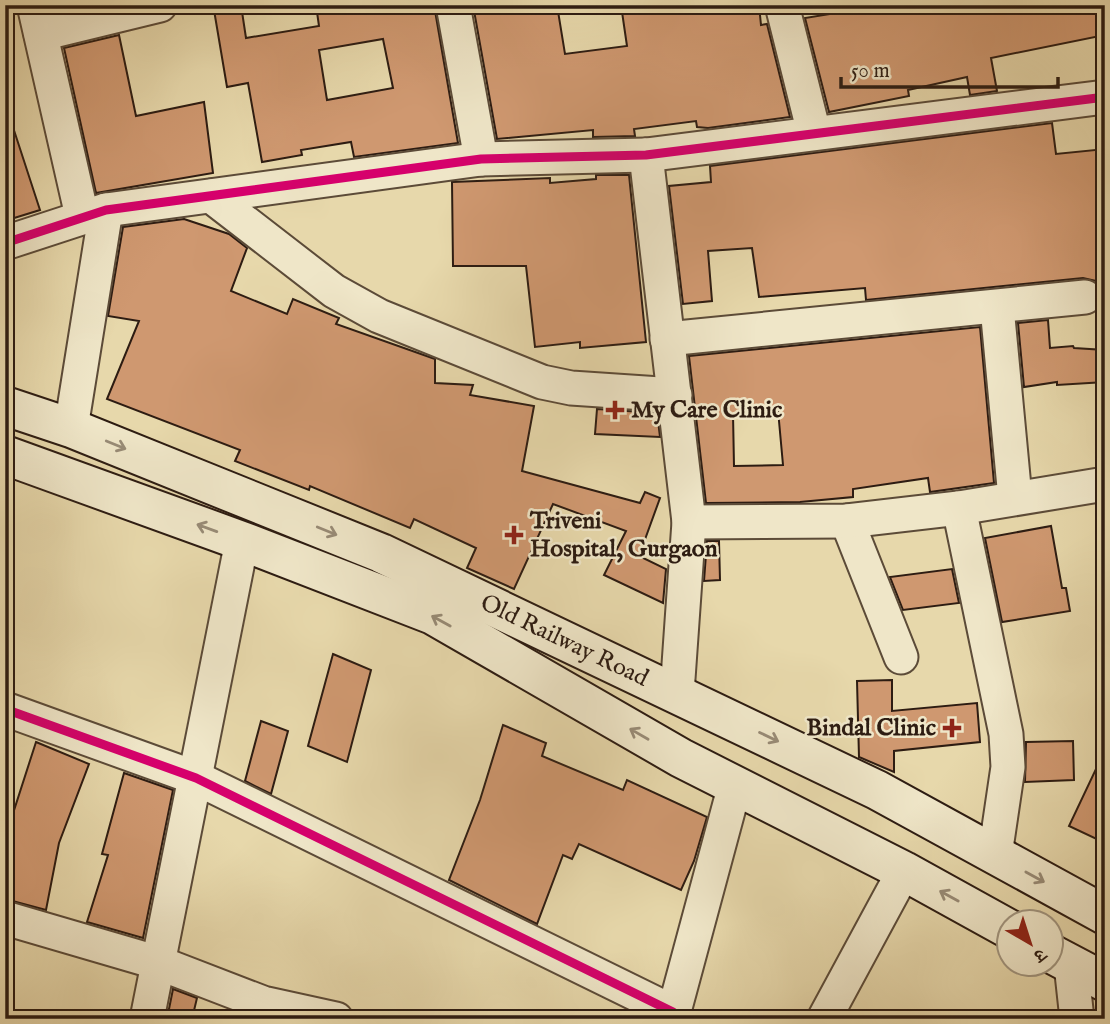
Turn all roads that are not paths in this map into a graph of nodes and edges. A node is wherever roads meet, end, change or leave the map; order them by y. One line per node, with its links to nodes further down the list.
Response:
1 (160, 5): 4 (street)
2 (453, 5): 8 (street)
3 (782, 5): 6 (street)
4 (38, 20): 10 (street)
5 (1105, 97): 6 (street)
6 (814, 133): 7 (street)
7 (646, 155): 8 (street); 14 (street)
8 (481, 159): 9 (street)
9 (211, 195): 10 (street); 15 (street)
10 (94, 213): 11 (street); 17 (street)
11 (5, 243)
12 (1085, 297): 13 (street)
13 (997, 307): 14 (street); 20 (street)
14 (667, 339): 15 (street)
15 (675, 395): 23 (street)
16 (5, 407): 17 (main road, Old Railway Road)
17 (71, 428): 26 (main road, Old Railway Road, one-way to 26)
18 (5, 454): 24 (main road, Old Railway Road, one-way to 18)
19 (1105, 484): 20 (street)
20 (1015, 498): 21 (street)
21 (958, 508): 22 (street); 31 (street)
22 (847, 521): 23 (street); 25 (street)
23 (689, 522): 26 (street)
24 (242, 541): 28 (main road, Old Railway Road, one-way to 24); 29 (street)
25 (901, 657)
26 (692, 700): 28 (main road); 31 (main road, Old Railway Road, one-way to 31)
27 (5, 709): 29 (street)
28 (681, 758): 30 (main road, Old Railway Road)
29 (196, 778): 37 (street); 40 (street)
30 (735, 785): 32 (main road, Old Railway Road); 40 (street)
31 (995, 855): 33 (main road, Old Railway Road, one-way to 33)
32 (904, 871): 35 (main road, Old Railway Road, one-way to 32); 43 (street)
33 (1105, 915)
34 (5, 918): 37 (street)
35 (995, 921)
36 (1064, 960): 39 (main road)
37 (159, 963): 41 (street); 42 (street)
38 (1064, 972): 44 (street)
39 (1105, 982)
40 (672, 1015)
41 (147, 1019)
42 (336, 1019)
43 (824, 1019)
44 (1077, 1019)

